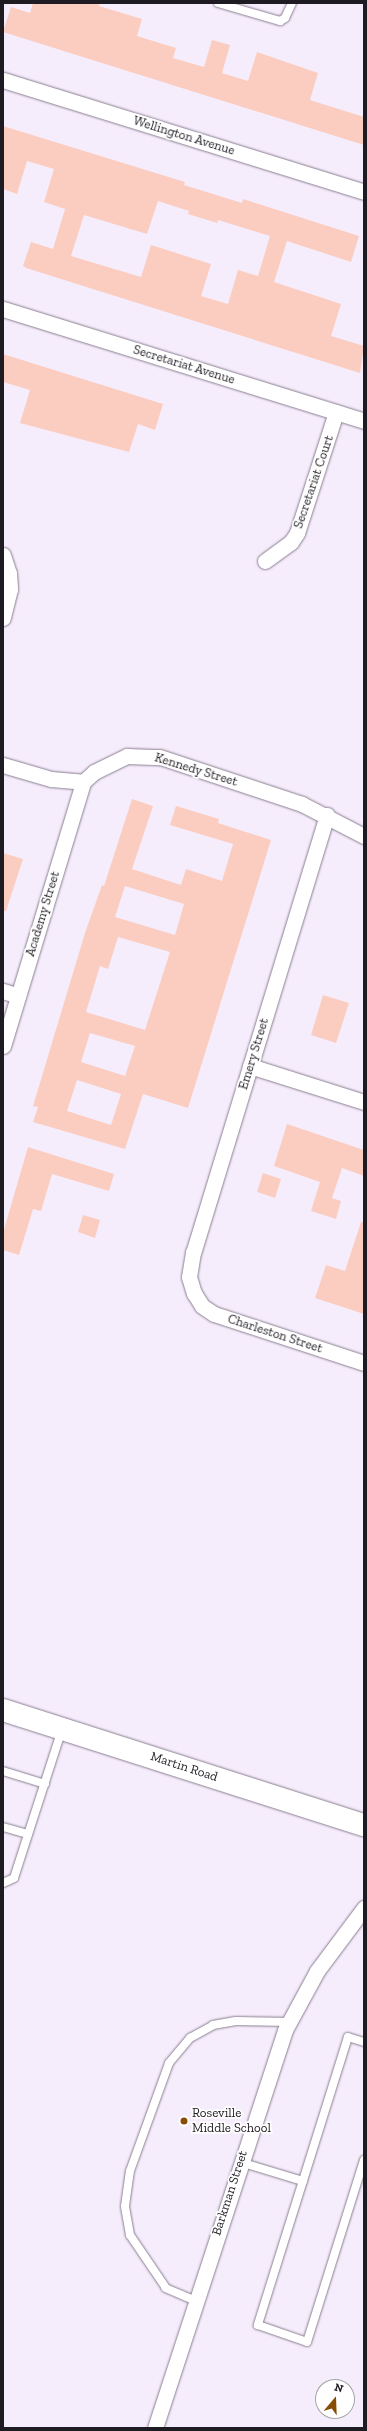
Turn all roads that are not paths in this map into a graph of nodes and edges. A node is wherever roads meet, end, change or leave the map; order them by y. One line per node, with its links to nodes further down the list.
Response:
1 (218, 3): 2 (lane)
2 (292, 3)
3 (3, 80): 4 (street, Wellington Avenue)
4 (364, 192)
5 (3, 309): 6 (street, Secretariat Avenue)
6 (336, 412): 7 (street, Secretariat Avenue); 9 (street, Secretariat Court)
7 (364, 421)
8 (3, 555): 10 (street)
9 (266, 562)
10 (3, 618)
11 (3, 765): 12 (street)
12 (83, 782): 13 (street, Kennedy Street); 16 (street, Academy Street)
13 (327, 815): 14 (street, Kennedy Street); 18 (street, Emery Street)
14 (364, 836)
15 (3, 991): 16 (street)
16 (18, 996): 17 (street, Academy Street)
17 (3, 1046)
18 (250, 1066): 19 (street); 20 (street, Emery Street)
19 (364, 1102)
20 (194, 1293): 21 (street, Charleston Street)
21 (364, 1363)
22 (3, 1710): 23 (street, Martin Road)
23 (62, 1729): 25 (lane); 26 (street, Martin Road)
24 (3, 1771): 25 (lane)
25 (45, 1784): 28 (lane)
26 (364, 1825)
27 (3, 1827): 28 (lane)
28 (28, 1834): 29 (lane)
29 (3, 1883)
30 (364, 1908): 31 (street, Barkman Street)
31 (290, 2022): 34 (street, Barkman Street); 36 (lane)
32 (364, 2042): 35 (lane)
33 (364, 2160): 35 (lane)
34 (240, 2162): 35 (lane); 36 (street, Barkman Street)
35 (303, 2181)
36 (196, 2301): 37 (street, Barkman Street)
37 (155, 2428)

